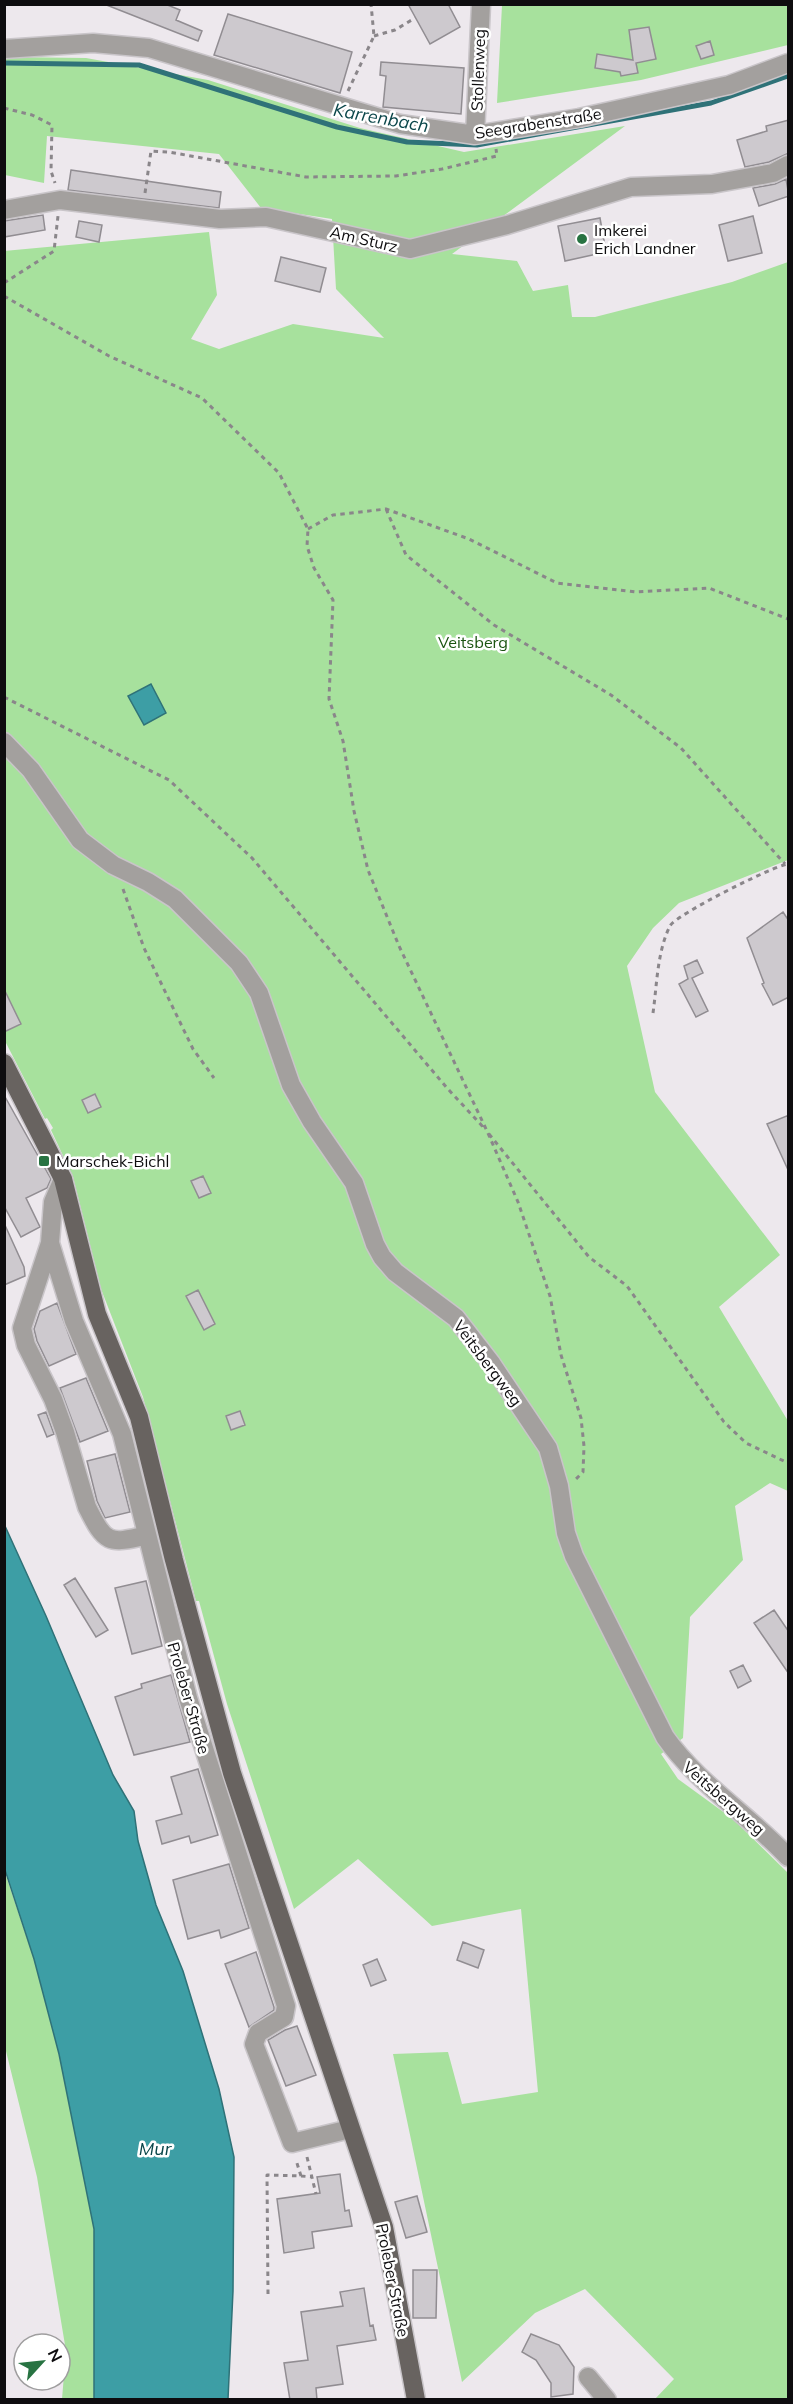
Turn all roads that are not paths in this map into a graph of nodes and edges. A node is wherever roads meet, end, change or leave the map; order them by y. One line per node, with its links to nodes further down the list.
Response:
1 (481, 4): 4 (street, Stollenweg)
2 (4, 49): 4 (street, Seegrabenstraße)
3 (789, 63): 4 (street, Seegrabenstraße)
4 (475, 135)
5 (789, 165): 6 (street, Am Sturz)
6 (4, 210)
7 (4, 742): 12 (street, Veitsbergweg)
8 (4, 1063): 9 (main road, Proleber Straße)
9 (63, 1179): 10 (street, Proleber Straße); 13 (main road, Proleber Straße)
10 (50, 1243): 11 (street, Proleber Straße); 11 (street)
11 (147, 1535): 13 (street, Proleber Straße)
12 (789, 1857)
13 (350, 2129): 15 (main road, Proleber Straße)
14 (588, 2377): 16 (street)
15 (416, 2400)
16 (607, 2400)

